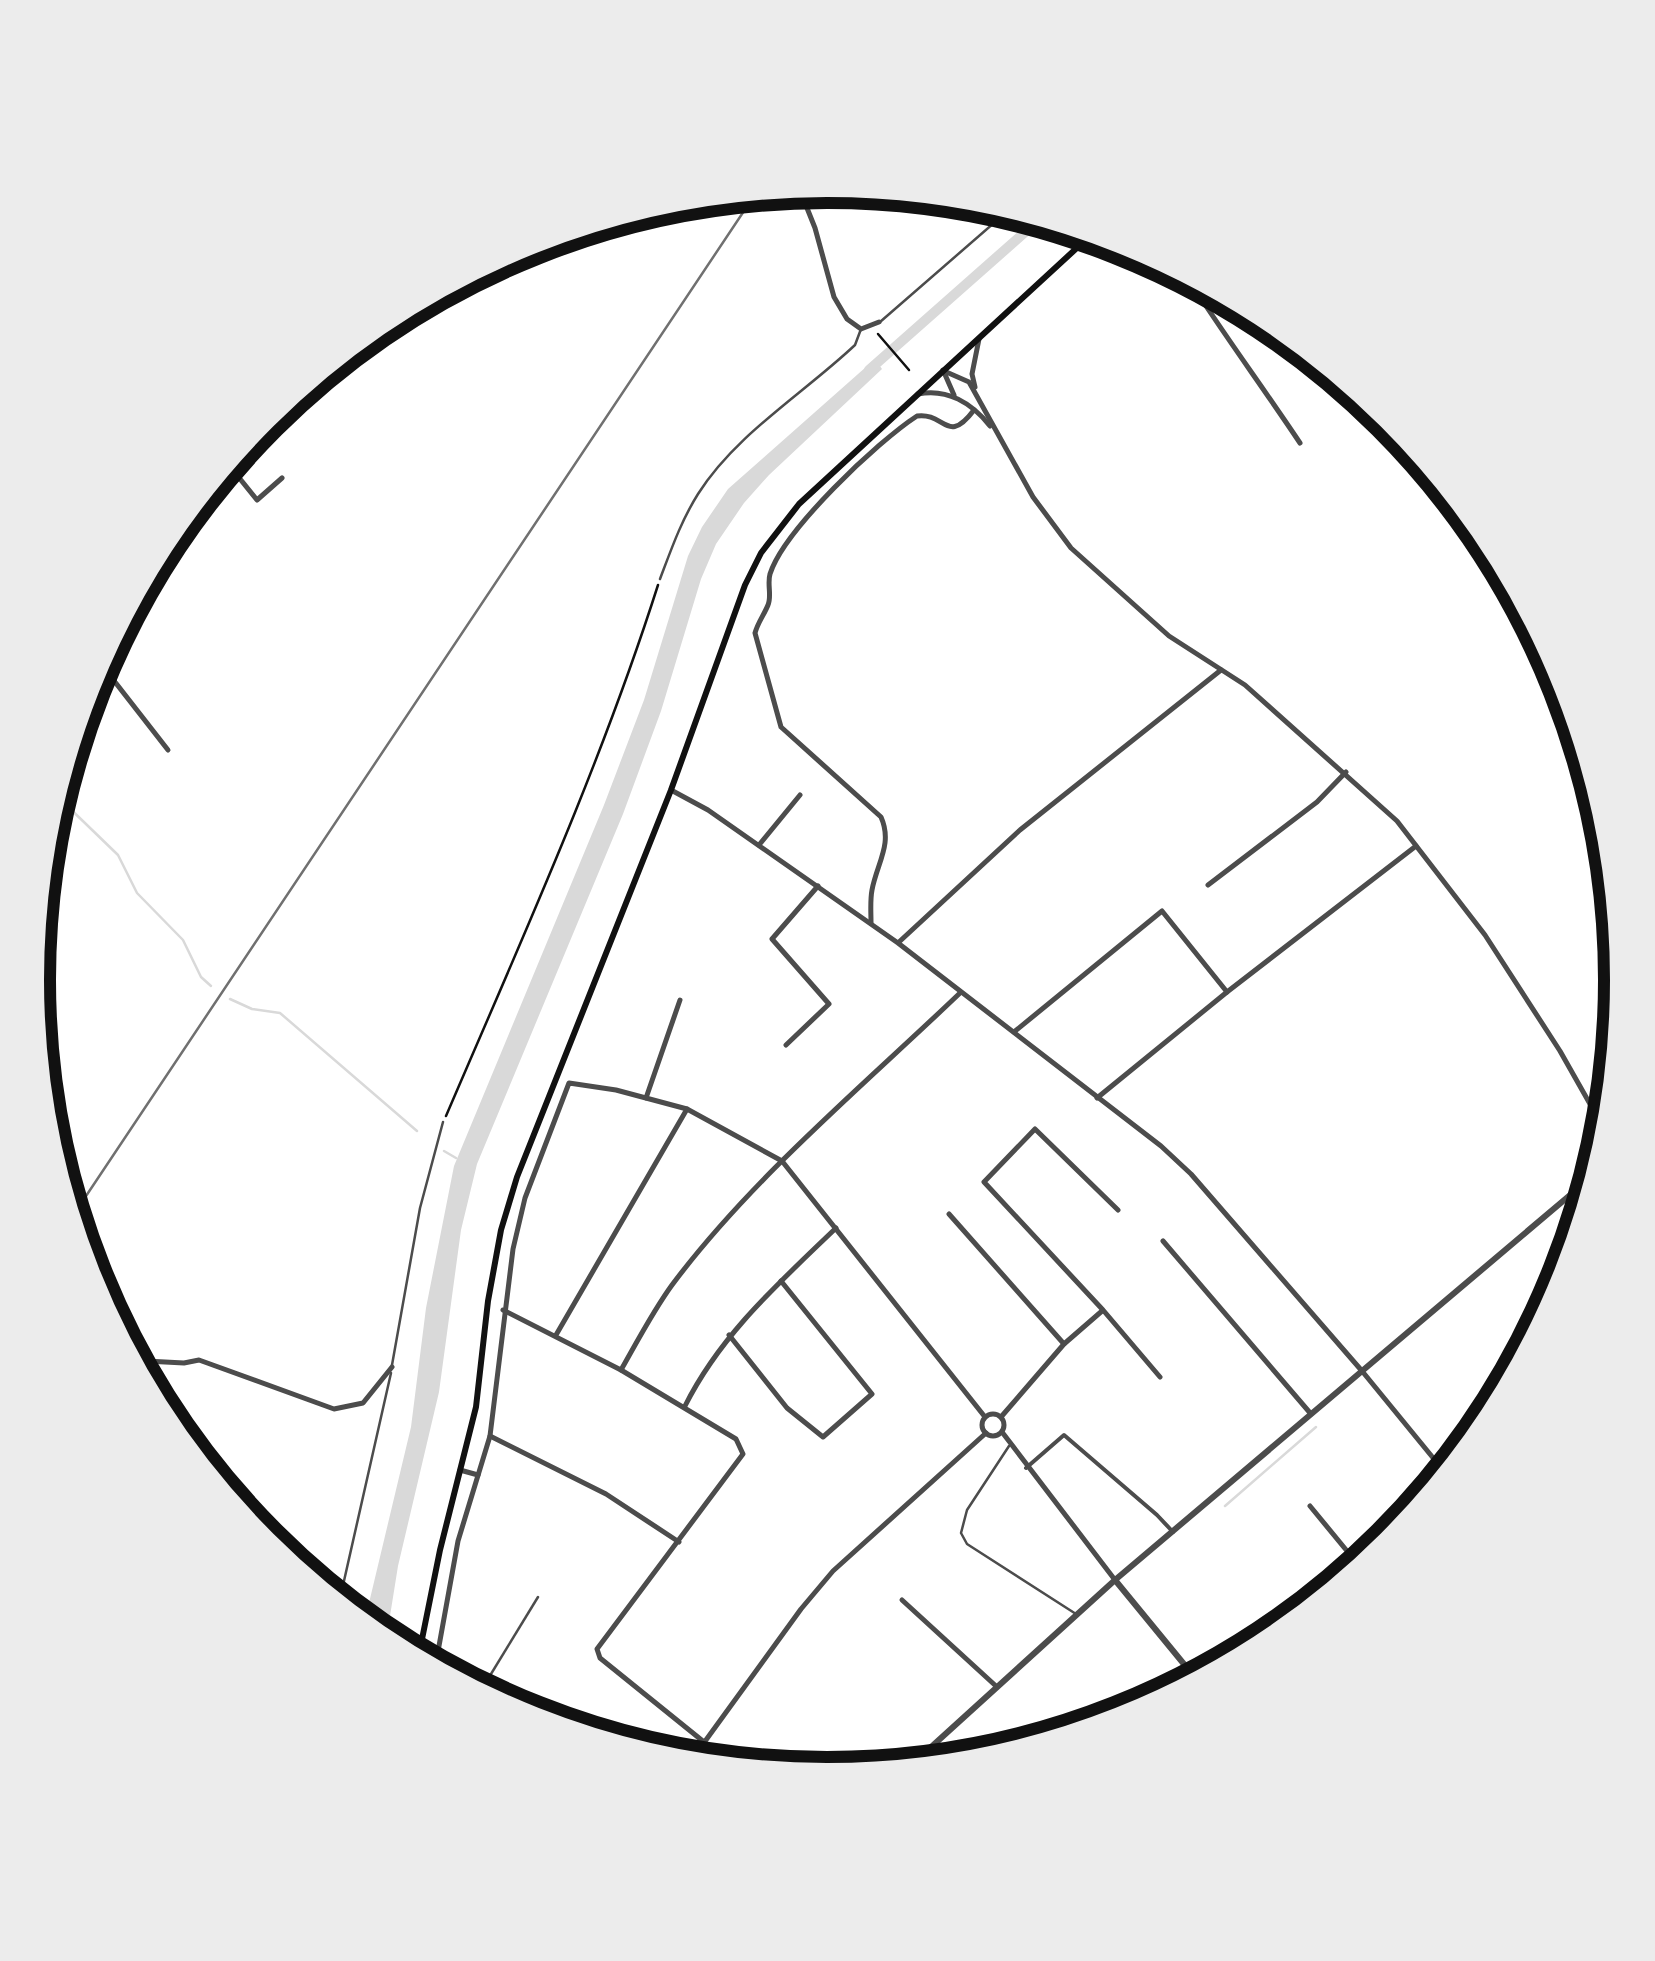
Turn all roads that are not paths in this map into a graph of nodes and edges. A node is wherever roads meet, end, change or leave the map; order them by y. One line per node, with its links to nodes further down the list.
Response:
1 (806, 203): 6 (street)
2 (995, 222): 5 (lane)
3 (1080, 245): 7 (main road)
4 (1200, 299): 14 (street)
5 (879, 322): 6 (street)
6 (861, 329): 17 (lane)
7 (980, 335): 8 (main road); 10 (street)
8 (943, 370): 9 (main road); 10 (street); 11 (street)
9 (917, 394): 11 (street); 22 (main road)
10 (976, 394): 13 (street)
11 (954, 396): 12 (street)
12 (974, 410): 13 (street); 28 (street)
13 (996, 432): 18 (street)
14 (1300, 443)
15 (237, 475): 16 (street)
16 (282, 478)
17 (660, 579)
18 (1221, 670): 21 (street); 29 (street)
19 (112, 677): 20 (street)
20 (168, 750)
21 (1346, 772): 25 (street); 26 (street)
22 (672, 790): 24 (street); 37 (main road)
23 (800, 795): 24 (street)
24 (758, 845): 27 (street)
25 (1416, 845): 31 (street); 39 (street)
26 (1208, 885)
27 (818, 886): 28 (street); 34 (street)
28 (871, 923): 29 (street)
29 (898, 943): 30 (street)
30 (960, 992): 33 (street); 42 (street)
31 (1227, 992): 33 (street); 36 (street)
32 (680, 1000): 35 (street)
33 (1014, 1032): 36 (street)
34 (786, 1044)
35 (646, 1098): 38 (street); 40 (street)
36 (1097, 1098): 59 (street)
37 (544, 1106): 40 (street); 56 (main road)
38 (688, 1108): 42 (street); 51 (street)
39 (1593, 1110)
40 (558, 1111): 49 (street)
41 (443, 1122): 55 (lane)
42 (782, 1160): 46 (street); 58 (street)
43 (1576, 1191): 59 (street)
44 (1118, 1210): 50 (street)
45 (949, 1214): 53 (street)
46 (836, 1228): 48 (street); 64 (street)
47 (1164, 1241): 62 (street)
48 (781, 1281): 52 (street); 52 (street)
49 (503, 1310): 51 (street); 57 (street)
50 (1103, 1310): 53 (street); 60 (street)
51 (556, 1336): 58 (street)
52 (729, 1336): 61 (street)
53 (1064, 1344): 63 (street)
54 (150, 1361): 55 (street)
55 (392, 1367): 78 (lane)
56 (481, 1367): 57 (street); 71 (main road)
57 (497, 1370): 67 (street)
58 (621, 1370): 61 (street)
59 (1362, 1371): 62 (street); 69 (street)
60 (1160, 1378)
61 (685, 1406): 75 (street)
62 (1311, 1414): 74 (street)
63 (1001, 1416): 64 (street); 65 (street)
64 (985, 1417): 66 (street)
65 (1002, 1432): 66 (street); 68 (street)
66 (986, 1433): 87 (street)
67 (490, 1436): 72 (street); 75 (street)
68 (1009, 1446): 70 (street); 81 (lane)
69 (1436, 1463)
70 (1026, 1468): 74 (street); 77 (street)
71 (460, 1470): 72 (street); 82 (main road)
72 (478, 1475): 83 (street)
73 (1310, 1506): 76 (street)
74 (1173, 1532): 77 (street)
75 (679, 1542): 87 (street)
76 (1364, 1542)
77 (1115, 1580): 81 (street); 84 (street)
78 (343, 1588)
79 (538, 1597): 85 (lane)
80 (902, 1600): 86 (street)
81 (1076, 1614): 86 (street)
82 (422, 1643)
83 (438, 1653)
84 (1187, 1669)
85 (488, 1680)
86 (996, 1687): 89 (street)
87 (704, 1742): 88 (street)
88 (701, 1747)
89 (926, 1751)

